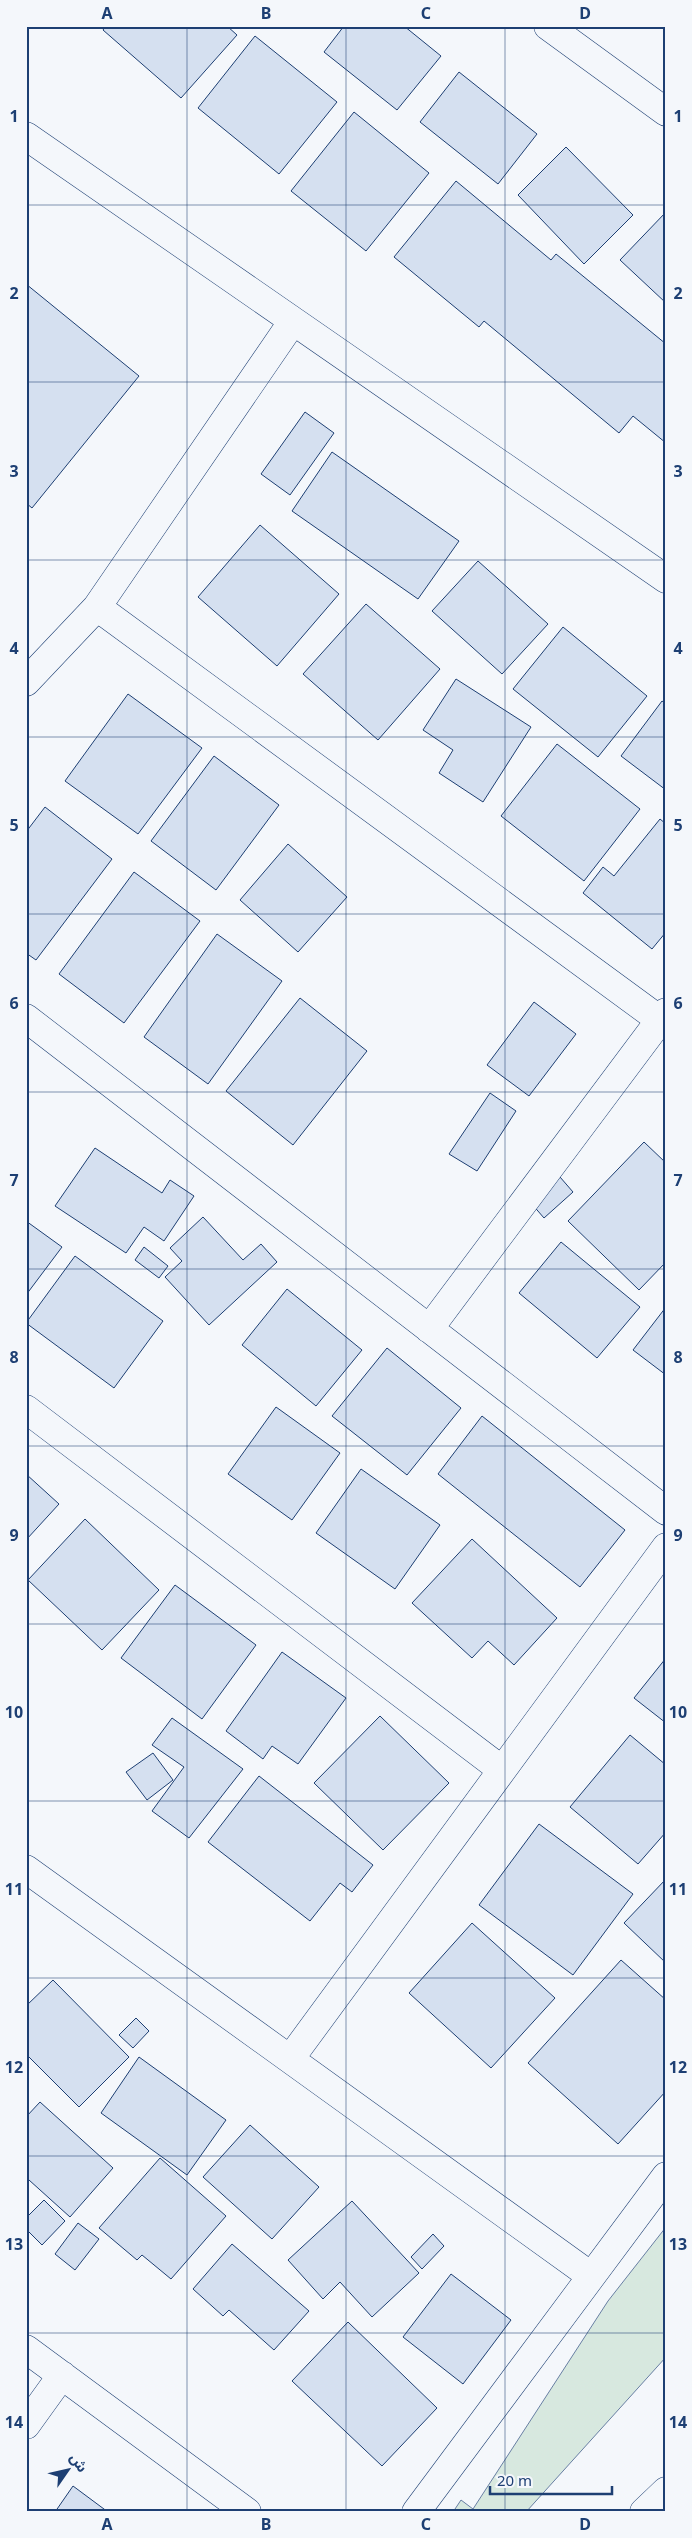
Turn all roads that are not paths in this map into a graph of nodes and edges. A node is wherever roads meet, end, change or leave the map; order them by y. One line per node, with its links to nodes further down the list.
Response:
1 (548, 26): 2 (street)
2 (666, 112)
3 (26, 136): 4 (street)
4 (293, 321): 5 (street); 6 (street)
5 (666, 579)
6 (97, 607): 7 (street); 8 (street)
7 (26, 682)
8 (663, 1016): 10 (street)
9 (26, 1018): 10 (street)
10 (429, 1329): 12 (street)
11 (26, 1409): 14 (street)
12 (666, 1511)
13 (666, 1547): 14 (street)
14 (502, 1770): 16 (street)
15 (26, 1869): 16 (street)
16 (290, 2059): 18 (street)
17 (666, 2176): 18 (street)
18 (591, 2276): 24 (street)
19 (26, 2349): 20 (street)
20 (62, 2375): 21 (street); 23 (street)
21 (26, 2425)
22 (666, 2491): 25 (street)
23 (247, 2512)
24 (416, 2512)
25 (644, 2512)

